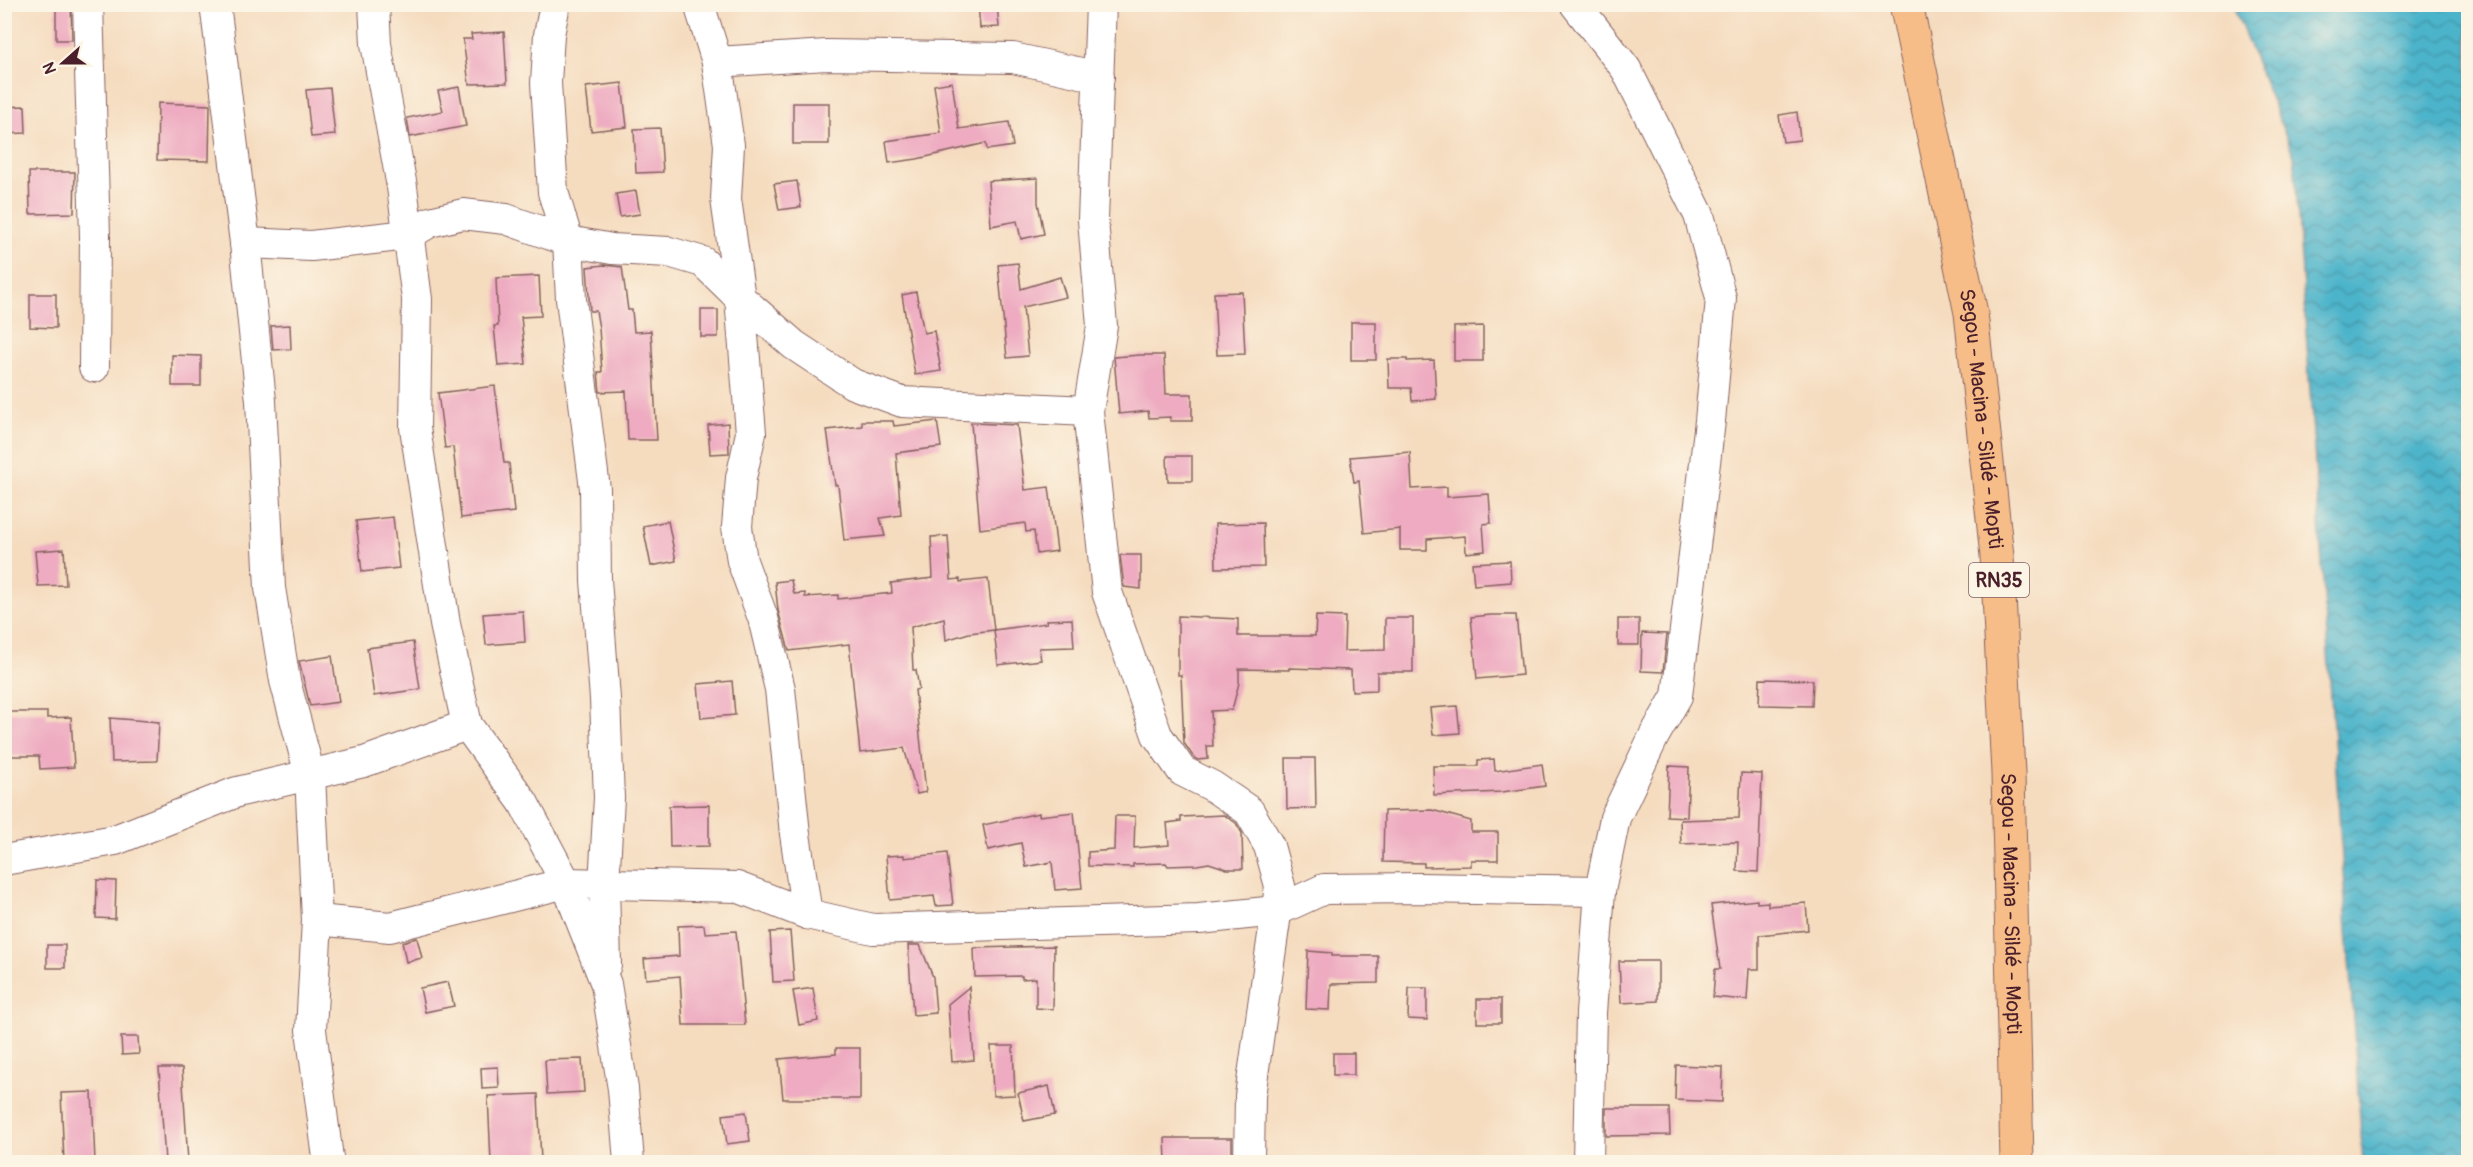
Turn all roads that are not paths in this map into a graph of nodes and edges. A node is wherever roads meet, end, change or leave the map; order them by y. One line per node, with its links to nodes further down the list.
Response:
1 (88, 4): 15 (street)
2 (214, 4): 13 (street)
3 (374, 4): 11 (street)
4 (555, 4): 12 (street)
5 (699, 4): 9 (street)
6 (1101, 4): 10 (street)
7 (1575, 4): 22 (street)
8 (1906, 4): 31 (main road, Segou - Macina - Sildé - Mopti / RN35)
9 (717, 62): 10 (street); 14 (street)
10 (1100, 77): 16 (street)
11 (408, 235): 12 (street); 13 (street); 17 (street)
12 (568, 241): 14 (street); 21 (street)
13 (245, 243): 18 (street)
14 (740, 298): 16 (street); 24 (street)
15 (94, 367)
16 (1088, 411): 23 (street)
17 (467, 725): 18 (street); 20 (street)
18 (310, 775): 19 (street); 25 (street)
19 (4, 860)
20 (566, 883): 21 (street); 25 (street); 26 (street)
21 (604, 884): 24 (street); 26 (street)
22 (1600, 891): 23 (street); 30 (street)
23 (1276, 911): 24 (street); 29 (street)
24 (807, 914)
25 (317, 920): 27 (street)
26 (606, 984): 28 (street)
27 (328, 1158)
28 (629, 1162)
29 (1249, 1162)
30 (1588, 1162)
31 (2017, 1162)

